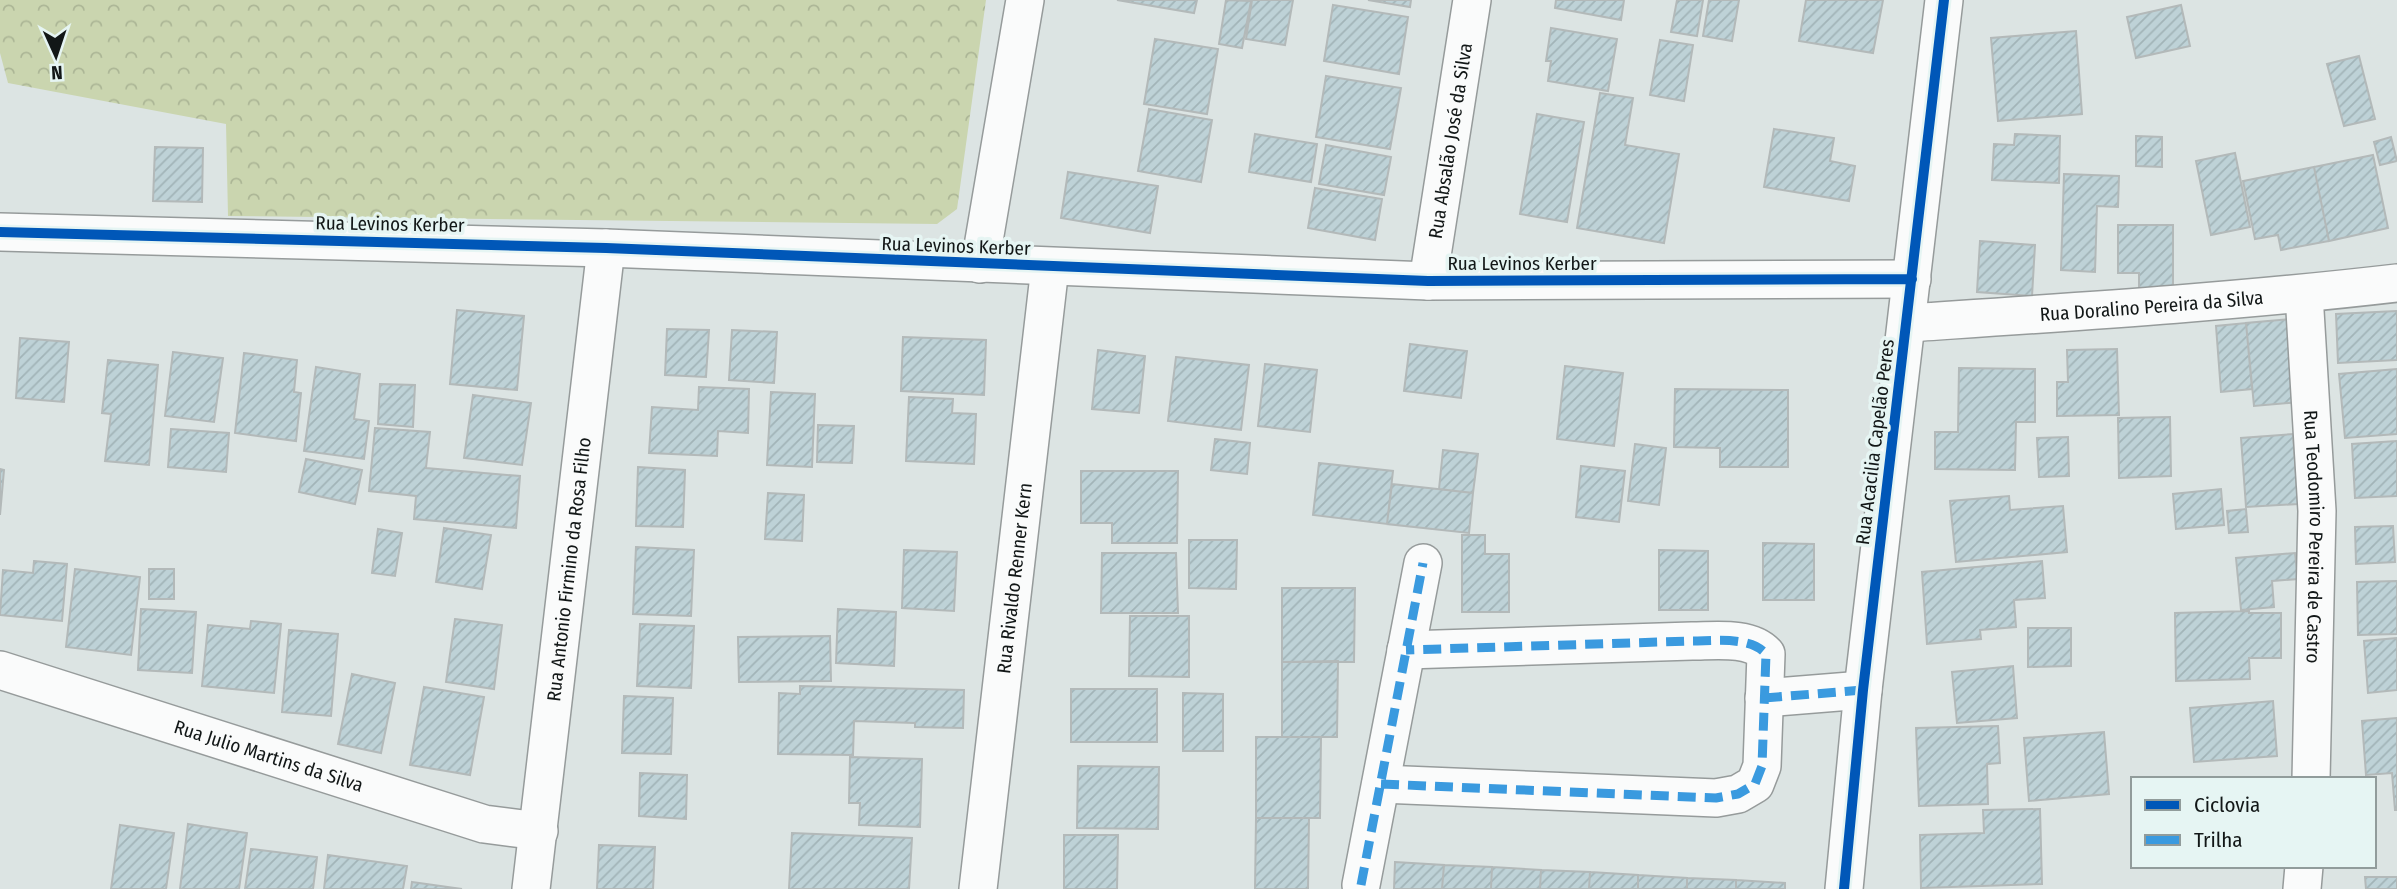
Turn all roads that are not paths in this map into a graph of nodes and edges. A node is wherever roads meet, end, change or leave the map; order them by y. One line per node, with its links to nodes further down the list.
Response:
1 (1025, 0): 6 (street)
2 (1472, 0): 9 (street, Rua Absalão José da Silva)
3 (1944, 0): 8 (street, Rua Acacilia Capelão Peres)
4 (0, 232): 5 (street, Rua Levinos Kerber)
5 (606, 248): 6 (street, Rua Levinos Kerber); 20 (street, Rua Antonio Firmino da Rosa Filho)
6 (980, 264): 7 (street, Rua Levinos Kerber)
7 (1050, 267): 9 (street, Rua Levinos Kerber); 24 (street, Rua Rivaldo Renner Kern)
8 (1912, 279): 9 (street, Rua Levinos Kerber); 12 (street, Rua Acacilia Capelão Peres)
9 (1428, 281)
10 (2397, 283): 11 (street, Rua Doralino Pereira da Silva)
11 (2304, 294): 12 (street, Rua Doralino Pereira da Silva); 18 (street, Rua Teodomiro Pereira de Castro)
12 (1907, 323): 16 (street, Rua Acacilia Capelão Peres)
13 (1423, 563): 14 (street)
14 (1406, 650): 17 (street); 19 (street)
15 (0, 670): 20 (street, Rua Julio Martins da Silva)
16 (1863, 690): 17 (street); 25 (street, Rua Acacilia Capelão Peres)
17 (1764, 698): 19 (street)
18 (2311, 777)
19 (1381, 783): 22 (street)
20 (539, 831): 23 (street, Rua Antonio Firmino da Rosa Filho)
21 (2304, 868): 26 (street)
22 (1362, 886)
23 (531, 889)
24 (978, 889)
25 (1844, 889)
26 (2302, 889)

